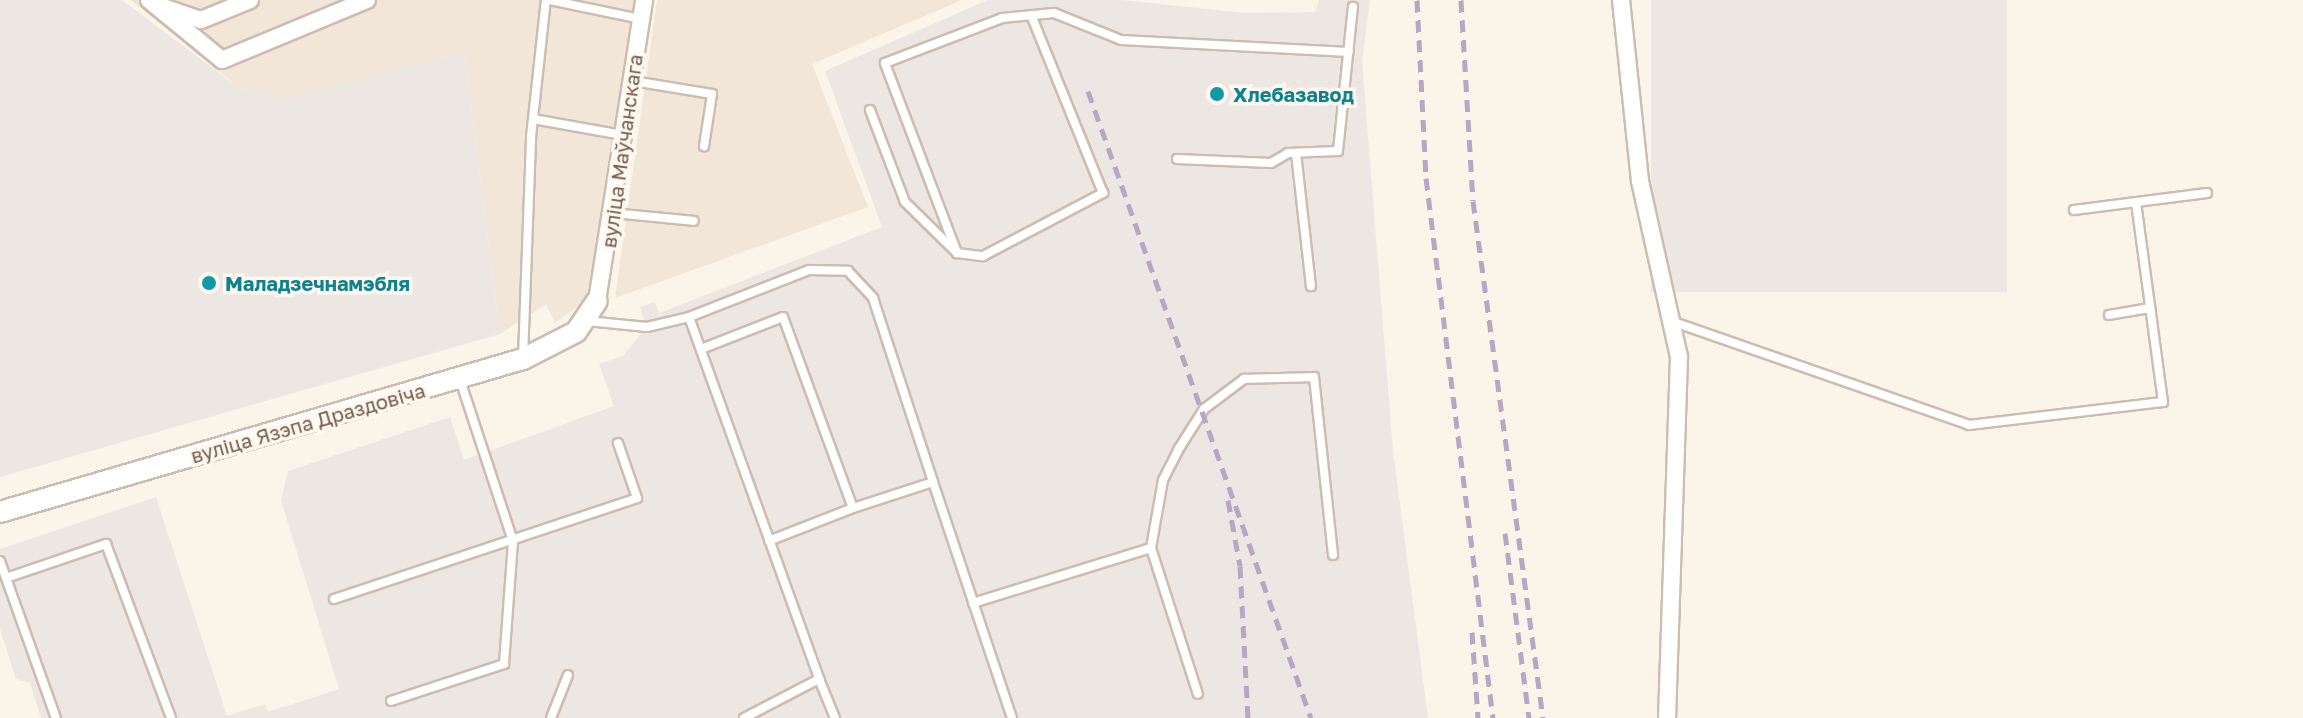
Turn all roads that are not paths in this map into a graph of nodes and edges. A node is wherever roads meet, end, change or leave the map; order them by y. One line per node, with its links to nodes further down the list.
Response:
1 (250, 0): 6 (street)
2 (367, 0): 6 (street)
3 (548, 0): 9 (lane); 13 (lane)
4 (644, 0): 9 (street, вуліца Маўчанскага)
5 (1621, 0): 30 (street)
6 (152, 2)
7 (1353, 7): 10 (lane)
8 (1031, 15): 10 (lane); 23 (lane); 23 (lane)
9 (641, 19): 11 (street, вуліца Маўчанскага)
10 (1349, 52): 16 (lane)
11 (633, 81): 14 (street, вуліца Маўчанскага); 15 (lane)
12 (870, 110): 23 (lane)
13 (533, 119): 14 (lane); 32 (lane)
14 (626, 136): 21 (street, вуліца Маўчанскага)
15 (704, 146)
16 (1296, 153): 17 (lane); 24 (lane)
17 (1177, 159)
18 (2207, 193): 19 (lane)
19 (2136, 203): 20 (lane); 26 (lane)
20 (2074, 210)
21 (613, 213): 22 (lane); 25 (street, вуліца Маўчанскага)
22 (694, 221)
23 (957, 253)
24 (1311, 286)
25 (597, 301): 29 (street, вуліца Язэпа Драздовіча)
26 (2150, 308): 27 (lane); 30 (lane)
27 (2109, 315)
28 (689, 317): 29 (lane); 31 (lane); 35 (lane)
29 (584, 321): 32 (street, вуліца Язэпа Драздовіча)
30 (1674, 322): 56 (street)
31 (701, 349): 36 (lane); 39 (lane)
32 (523, 359): 33 (street, вуліца Язэпа Драздовіча)
33 (460, 379): 37 (street, вуліца Язэпа Драздовіча); 38 (lane)
34 (618, 443): 38 (lane)
35 (933, 482): 36 (lane); 45 (lane)
36 (853, 508): 39 (lane)
37 (0, 512)
38 (513, 541): 44 (lane); 49 (lane)
39 (769, 541): 47 (lane)
40 (1151, 548): 41 (lane); 45 (lane); 48 (lane)
41 (1333, 555)
42 (0, 561): 43 (lane)
43 (6, 578): 50 (lane); 51 (lane)
44 (334, 599)
45 (973, 603): 55 (lane)
46 (568, 675): 52 (lane)
47 (819, 679): 53 (lane); 54 (lane)
48 (1198, 694)
49 (391, 701)
50 (56, 718)
51 (171, 718)
52 (551, 718)
53 (744, 718)
54 (835, 718)
55 (1012, 718)
56 (1667, 718)

